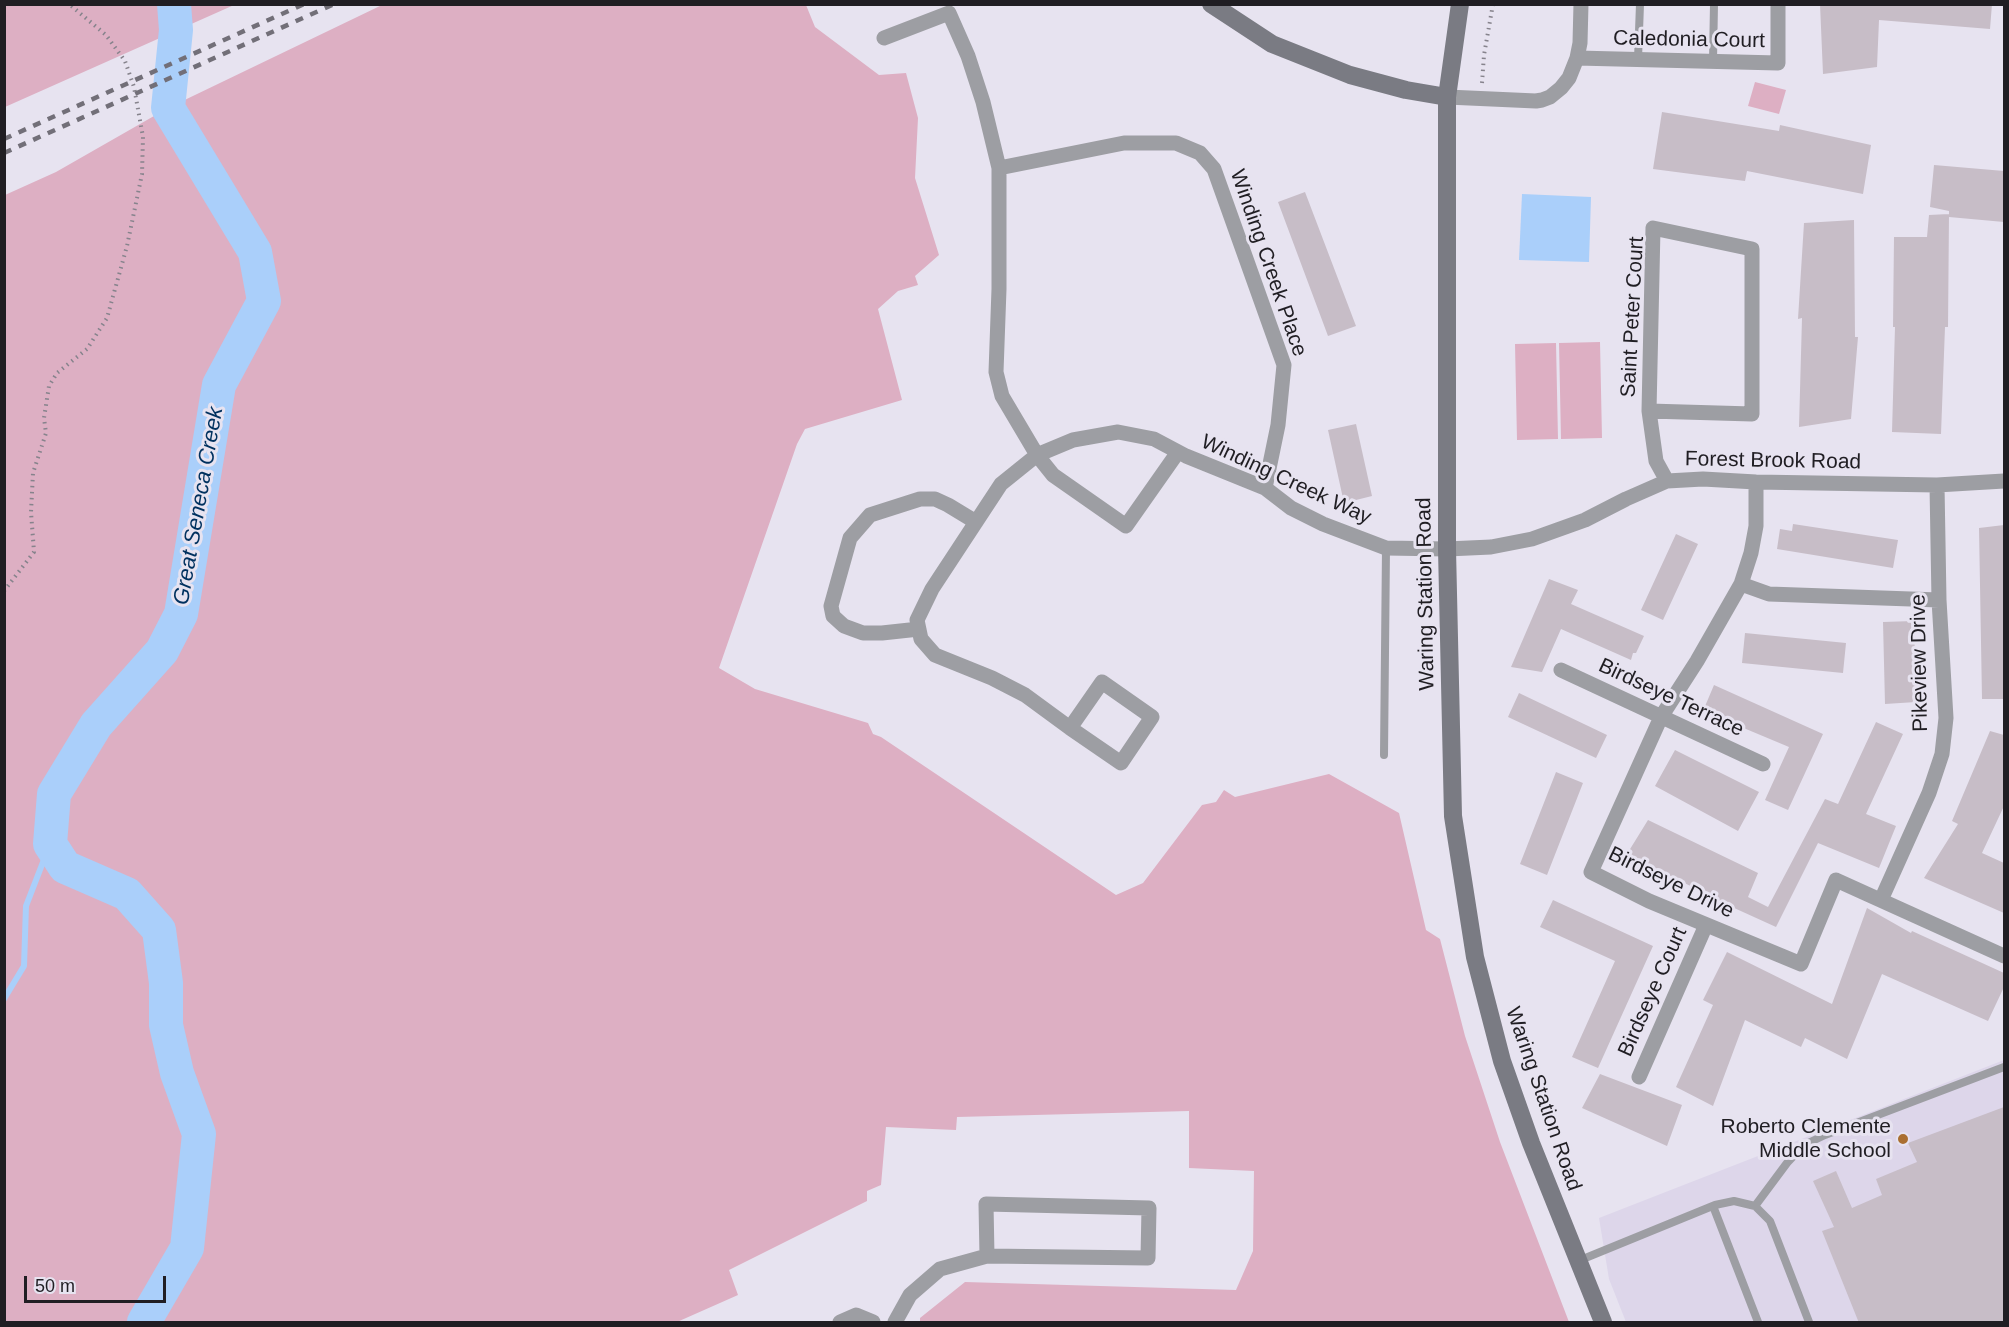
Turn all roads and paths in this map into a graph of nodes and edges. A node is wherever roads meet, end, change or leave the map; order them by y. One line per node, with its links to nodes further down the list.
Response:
1 (69, 4): 28 (path)
2 (1211, 4): 13 (street)
3 (1460, 4): 13 (street, Waring Station Road)
4 (1492, 4): 14 (path)
5 (1581, 4): 10 (street)
6 (1640, 4): 11 (lane)
7 (1714, 4): 12 (lane)
8 (1778, 4): 12 (street, Caledonia Court)
9 (884, 38): 15 (street)
10 (1577, 58): 11 (street, Caledonia Court); 14 (street)
11 (1638, 59): 12 (street, Caledonia Court)
12 (1713, 61)
13 (1447, 97): 14 (street); 26 (street, Waring Station Road)
14 (1481, 98)
15 (999, 168): 18 (street); 23 (street, Winding Creek Place)
16 (1649, 411): 16 (street, Saint Peter Court); 19 (street, Saint Peter Court)
17 (1178, 452): 18 (street, Winding Creek Way); 18 (street, Winding Creek Way); 23 (street, Winding Creek Way)
18 (1037, 455): 24 (street, Winding Creek Way)
19 (1667, 481): 21 (street, Forest Brook Road); 26 (street, Forest Brook Road)
20 (2004, 481): 22 (street, Forest Brook Road)
21 (1756, 482): 22 (street, Forest Brook Road); 27 (street, Birdseye Drive)
22 (1937, 485): 29 (street, Pikeview Drive)
23 (1265, 488): 25 (street, Winding Creek Way)
24 (975, 522): 30 (street, Winding Creek Way); 30 (street)
25 (1386, 548): 26 (street, Winding Creek Way); 34 (lane)
26 (1447, 549): 44 (street, Waring Station Road)
27 (1741, 584): 29 (street); 32 (street, Birdseye Drive)
28 (4, 591)
29 (1939, 600): 36 (street, Pikeview Drive)
30 (920, 629): 33 (street)
31 (1561, 670): 32 (street, Birdseye Terrace)
32 (1661, 717): 35 (street, Birdseye Terrace); 37 (street, Birdseye Drive)
33 (1070, 728): 33 (street)
34 (1384, 755)
35 (1763, 764)
36 (1881, 900): 37 (street, Birdseye Drive); 38 (street, Birdseye Drive)
37 (1706, 925): 40 (street, Birdseye Court)
38 (2004, 957)
39 (2004, 1067): 42 (lane)
40 (1639, 1077)
41 (1713, 1206): 42 (lane); 44 (lane); 49 (lane)
42 (1755, 1206): 50 (lane)
43 (987, 1256): 43 (street); 47 (street)
44 (1578, 1261): 48 (street, Waring Station Road)
45 (840, 1323): 46 (street)
46 (873, 1323)
47 (895, 1323)
48 (1603, 1323)
49 (1758, 1323)
50 (1809, 1323)

